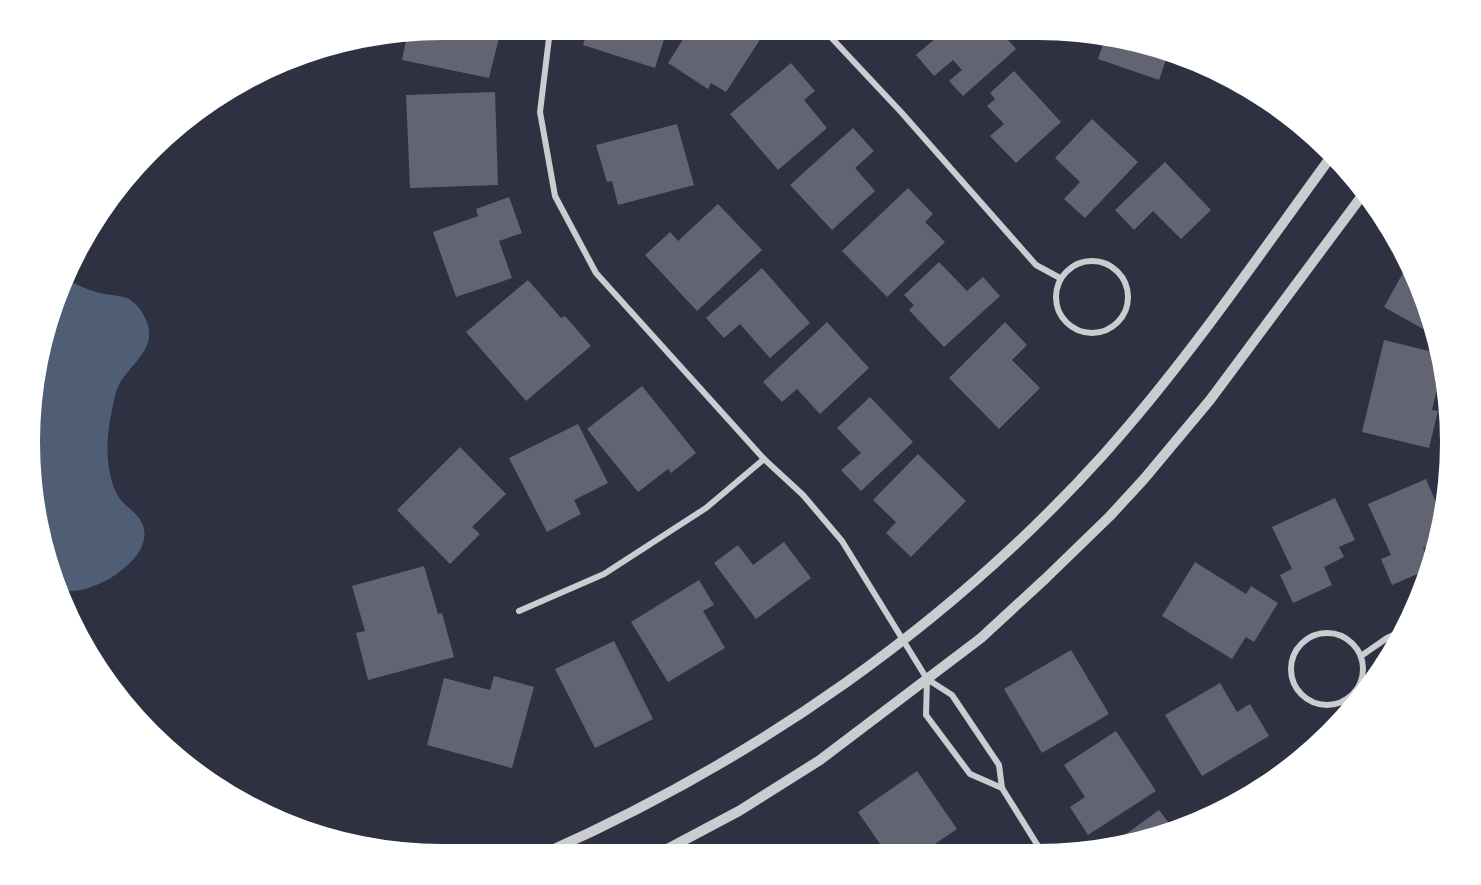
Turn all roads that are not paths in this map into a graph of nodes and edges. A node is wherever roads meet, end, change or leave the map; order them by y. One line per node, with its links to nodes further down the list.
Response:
1 (549, 40): 6 (street)
2 (833, 40): 5 (street)
3 (1327, 162): 9 (street)
4 (1358, 200): 11 (street)
5 (1060, 278): 5 (street)
6 (764, 459): 7 (street); 9 (street)
7 (519, 611)
8 (1391, 636): 10 (street)
9 (902, 640): 11 (street); 15 (street)
10 (1361, 656): 12 (street); 13 (street)
11 (927, 679): 14 (street); 14 (street); 16 (street)
12 (1360, 684)
13 (1349, 697)
14 (1002, 788): 17 (street)
15 (565, 844)
16 (677, 844)
17 (1037, 844)

